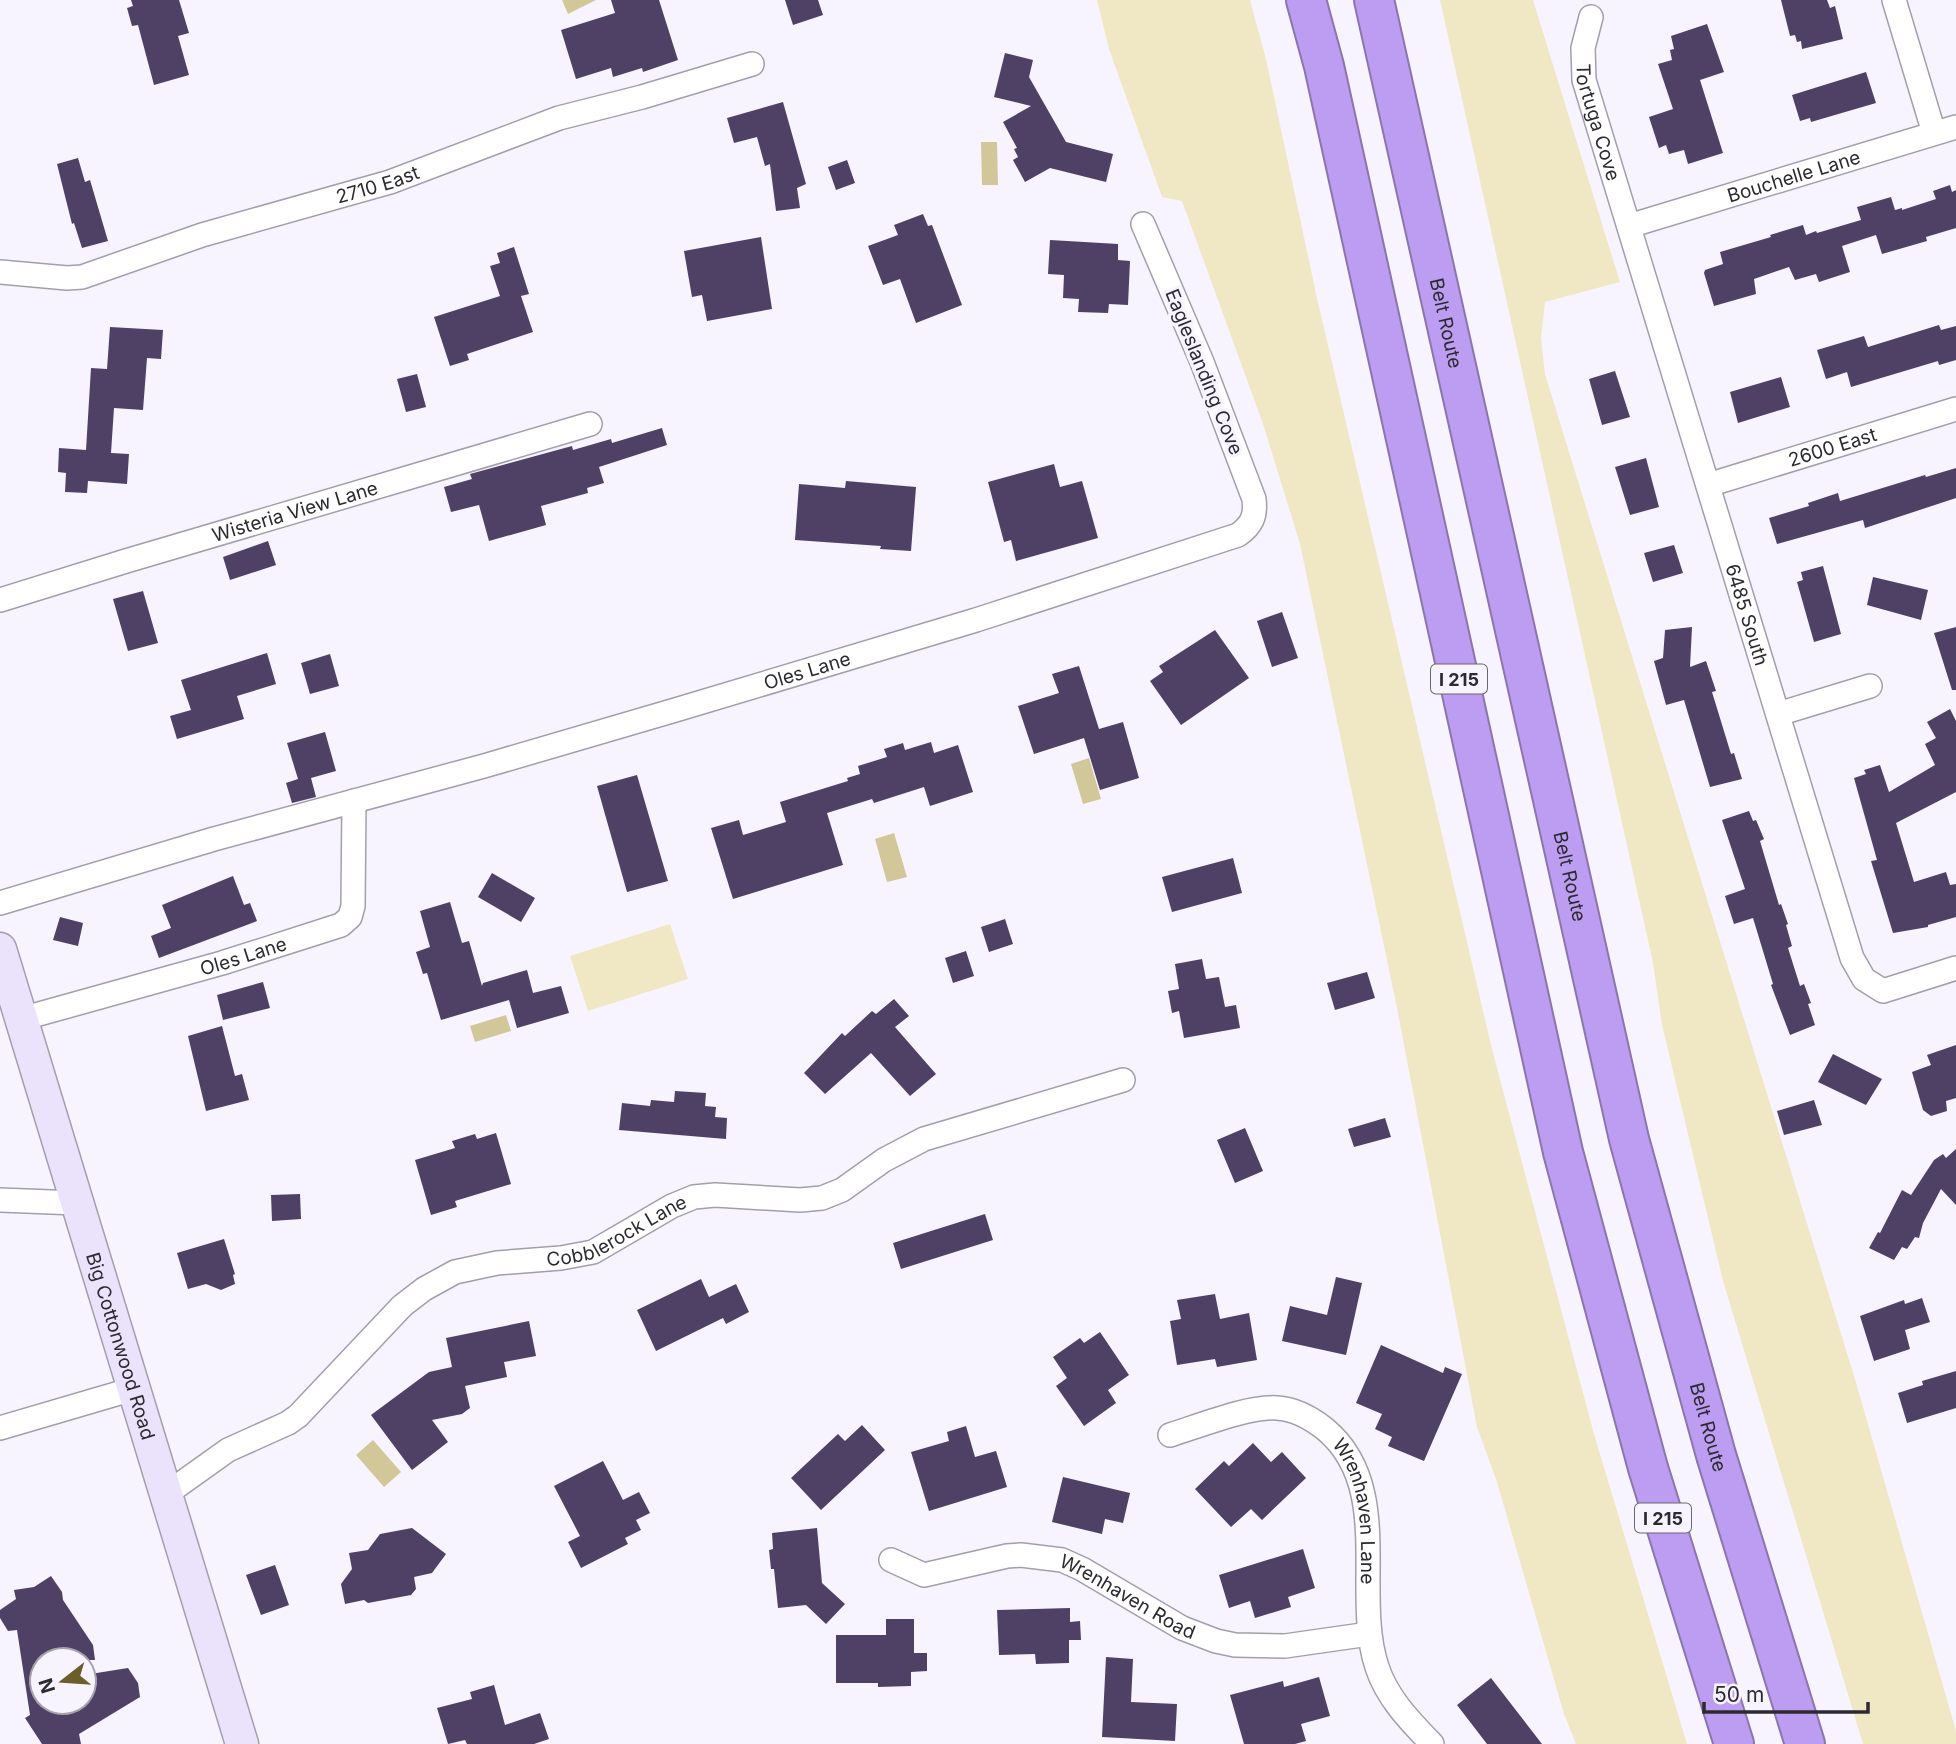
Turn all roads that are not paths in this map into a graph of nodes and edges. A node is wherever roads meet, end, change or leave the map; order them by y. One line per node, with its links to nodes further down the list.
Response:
1 (1298, 0): 7 (highway)
2 (1307, 0): 7 (highway, I 215)
3 (1374, 0): 36 (highway, Belt Route)
4 (1894, 0): 8 (street)
5 (1591, 17): 10 (street, Tortuga Cove)
6 (752, 64): 11 (street, 2710 East)
7 (1324, 66): 35 (highway, I 215)
8 (1945, 130): 10 (street, Bouchelle Lane)
9 (1143, 224): 15 (street, Eagleslanding Cove)
10 (1629, 226): 14 (street, 6485 South)
11 (0, 272)
12 (1956, 409): 14 (street, 2600 East)
13 (590, 424): 16 (street, Wisteria View Lane)
14 (1708, 485): 18 (street, 6485 South)
15 (1252, 522): 19 (street, Oles Lane)
16 (0, 600)
17 (1870, 686): 18 (street)
18 (1778, 714): 22 (street, 6485 South)
19 (354, 801): 20 (street, Oles Lane); 23 (street, Oles Lane)
20 (0, 903)
21 (0, 949): 23 (main road, Big Cottonwood Road)
22 (1956, 968)
23 (21, 1019): 26 (main road, Big Cottonwood Road)
24 (1123, 1080): 30 (street, Cobblerock Lane)
25 (0, 1200): 26 (street)
26 (77, 1203): 27 (main road, Big Cottonwood Road)
27 (133, 1389): 28 (street); 30 (main road, Big Cottonwood Road)
28 (0, 1428)
29 (1170, 1435): 32 (street, Wrenhaven Lane)
30 (165, 1495): 33 (main road, Big Cottonwood Road)
31 (891, 1560): 32 (street, Wrenhaven Road)
32 (1369, 1634): 34 (street, Wrenhaven Lane)
33 (242, 1744)
34 (1432, 1744)
35 (1734, 1744)
36 (1805, 1744)

